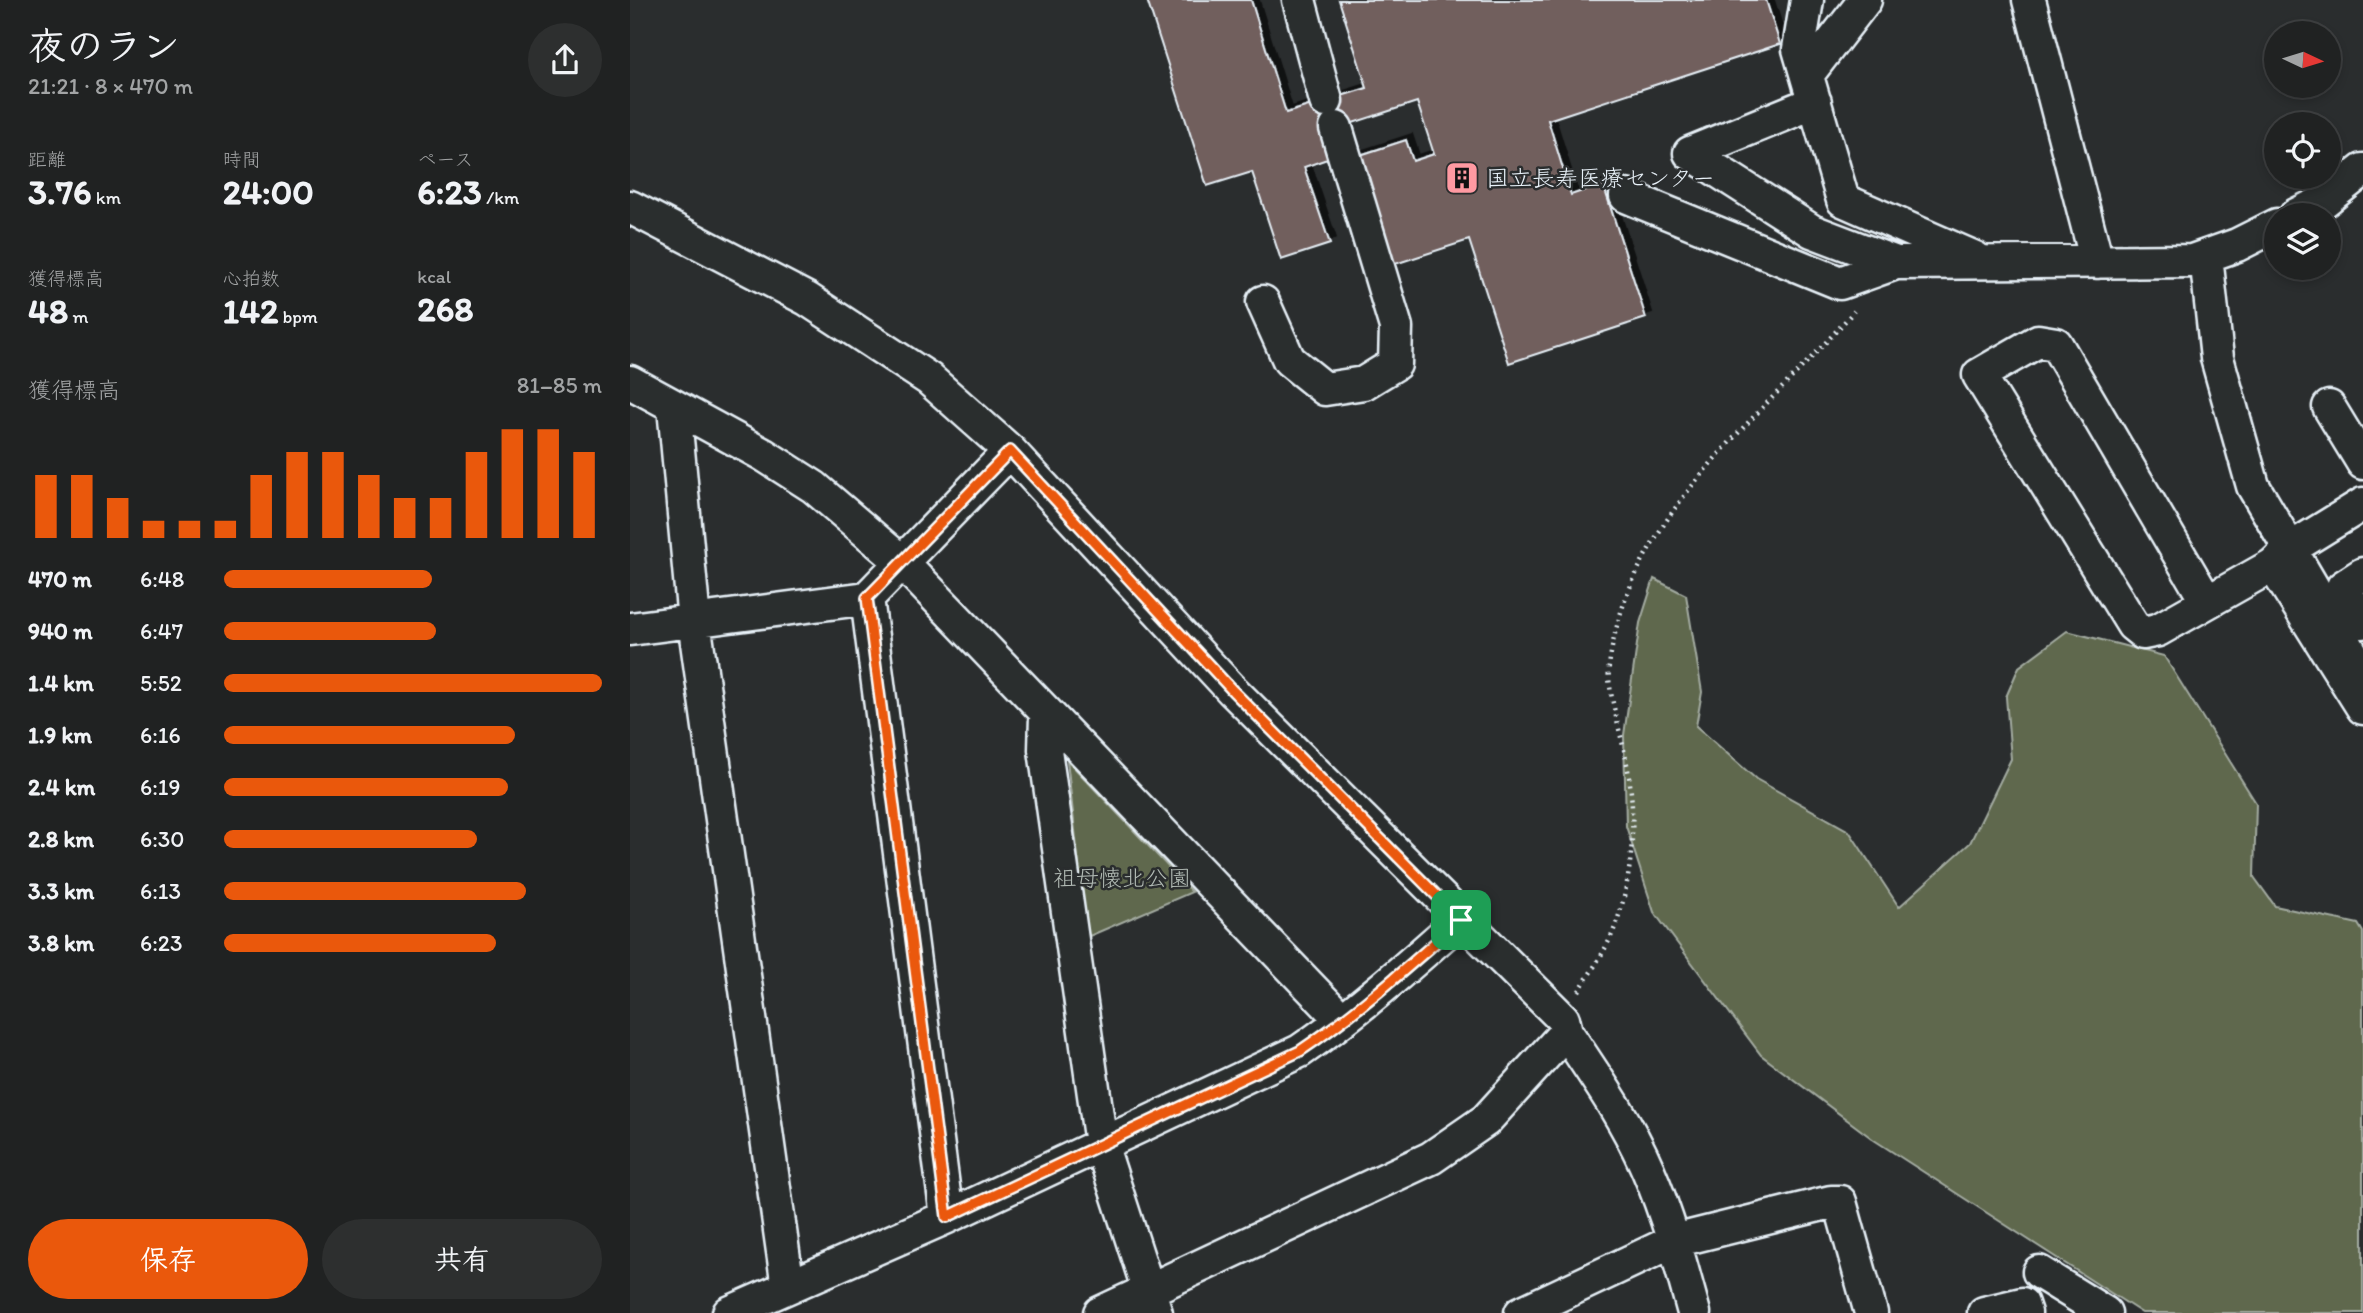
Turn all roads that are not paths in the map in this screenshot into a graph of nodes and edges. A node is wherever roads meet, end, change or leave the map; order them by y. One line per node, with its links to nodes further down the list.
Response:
1 (1299, 0): 15 (street)
2 (1807, 0): 5 (street)
3 (1865, 0): 5 (street)
4 (2029, 0): 13 (street)
5 (1811, 88): 12 (street); 14 (street)
6 (2363, 170): 8 (street)
7 (1626, 196): 14 (street)
8 (2319, 203)
9 (630, 207): 19 (street)
10 (2264, 232): 11 (street)
11 (2206, 256): 13 (street); 22 (street)
12 (1986, 262): 13 (street); 14 (street)
13 (2097, 262)
14 (1896, 263)
15 (1263, 302)
16 (630, 382): 17 (street)
17 (674, 407): 23 (street); 27 (street)
18 (2329, 407): 20 (street)
19 (1010, 451): 23 (street); 33 (street)
20 (2363, 463)
21 (2363, 504): 22 (street)
22 (2281, 557): 26 (street); 30 (street); 31 (street)
23 (903, 563): 25 (street); 32 (street)
24 (2363, 574): 28 (street)
25 (867, 598): 27 (street); 37 (street)
26 (2207, 602): 26 (street)
27 (694, 621): 29 (street); 40 (street)
28 (2363, 622)
29 (630, 629)
30 (2363, 673)
31 (2363, 708)
32 (1046, 716): 34 (street); 36 (street)
33 (1461, 920): 34 (street); 35 (street)
34 (1340, 1019): 36 (street)
35 (1564, 1026): 38 (street); 41 (street)
36 (1101, 1144): 37 (street); 41 (street)
37 (947, 1217): 40 (street)
38 (1674, 1241): 44 (street); 45 (street); 46 (street)
39 (2039, 1272): 49 (street)
40 (788, 1287): 42 (street)
41 (1152, 1302): 43 (street)
42 (729, 1313)
43 (1100, 1313)
44 (1521, 1313)
45 (1693, 1313)
46 (1871, 1313)
47 (1984, 1313): 48 (street)
48 (2025, 1313)
49 (2105, 1313)

